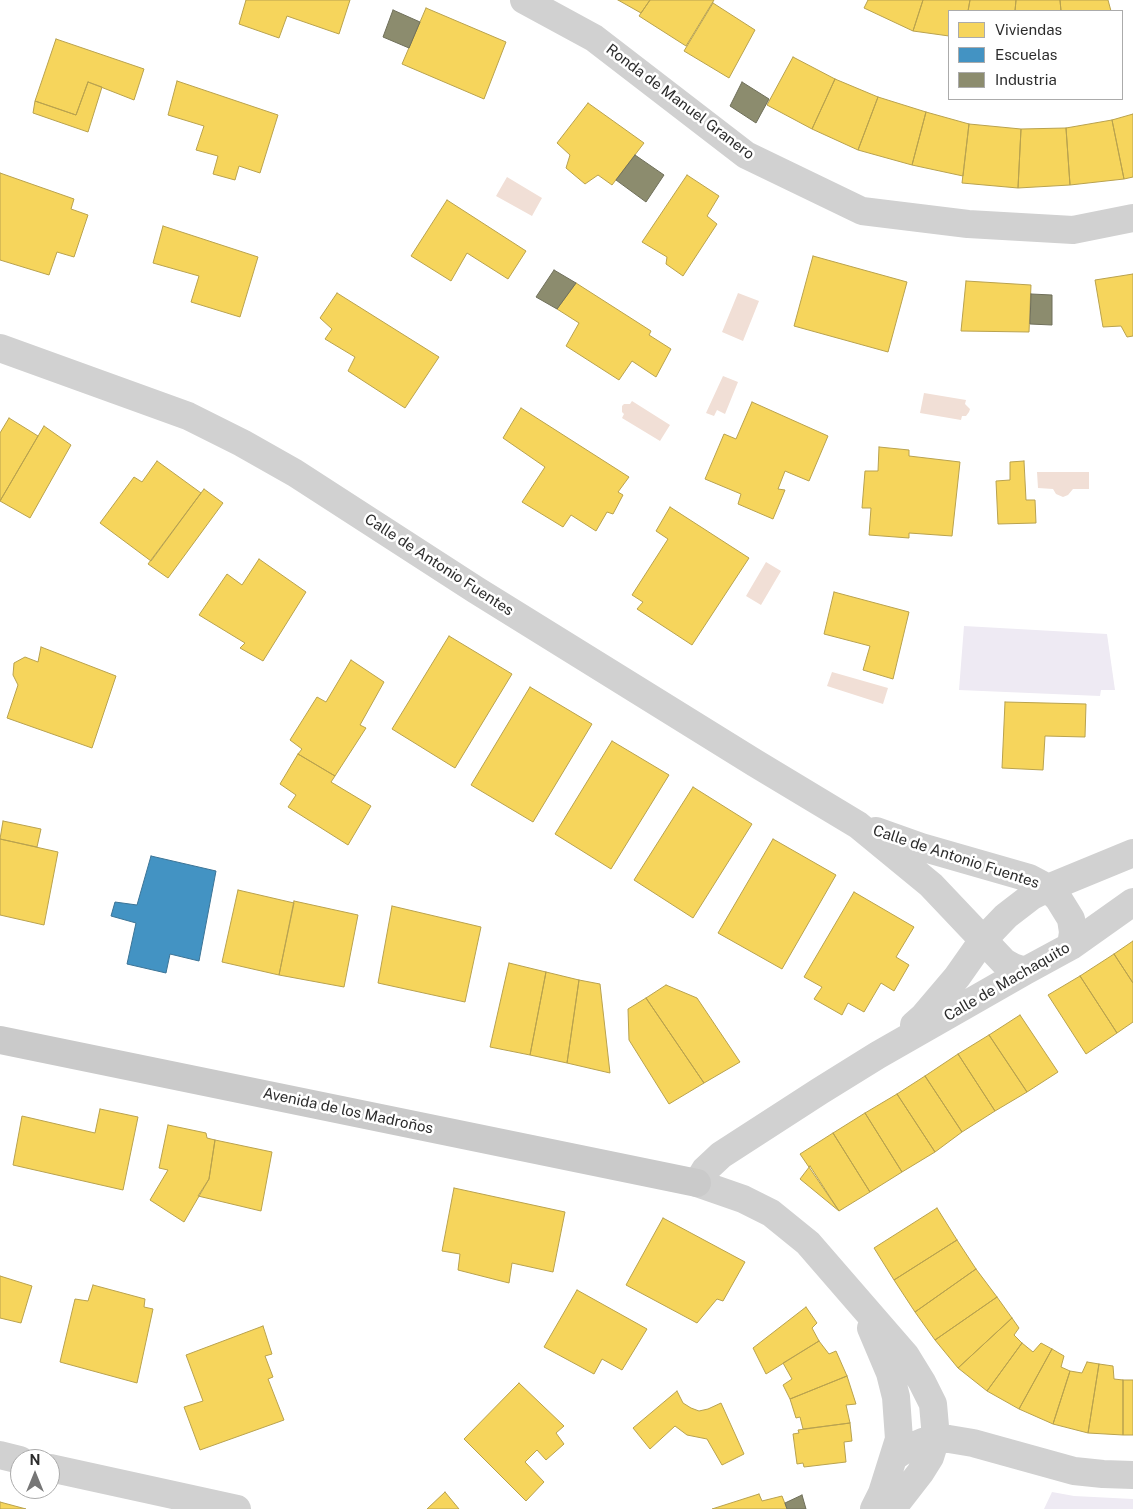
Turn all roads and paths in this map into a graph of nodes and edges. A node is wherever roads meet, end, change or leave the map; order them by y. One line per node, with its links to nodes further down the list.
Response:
1 (524, 0): 2 (street, Ronda de Manuel Granero)
2 (1133, 218)
3 (0, 348): 4 (street, Calle de Antonio Fuentes)
4 (858, 825): 6 (street, Calle de Antonio Fuentes); 8 (street, Calle de Antonio Fuentes)
5 (1133, 853): 6 (street, Calle de Machaquito)
6 (1048, 888): 8 (street, Calle de Machaquito); 9 (street, Calle de Antonio Fuentes)
7 (1133, 902): 9 (street, Calle de Machaquito)
8 (982, 940): 10 (street, Calle de Antonio Fuentes); 12 (street, Calle de Machaquito)
9 (1071, 946): 10 (street, Calle de Machaquito)
10 (1025, 971): 12 (street, Calle de Machaquito)
11 (0, 1040): 13 (street, Avenida de los Madroños)
12 (878, 1055): 13 (street, Calle de Machaquito)
13 (697, 1182): 14 (street)
14 (848, 1288): 15 (street); 16 (street)
15 (936, 1438): 16 (street); 18 (street); 21 (street)
16 (894, 1457): 20 (street)
17 (60, 1470): 19 (street)
18 (1133, 1474)
19 (237, 1509)
20 (874, 1509)
21 (892, 1509)

